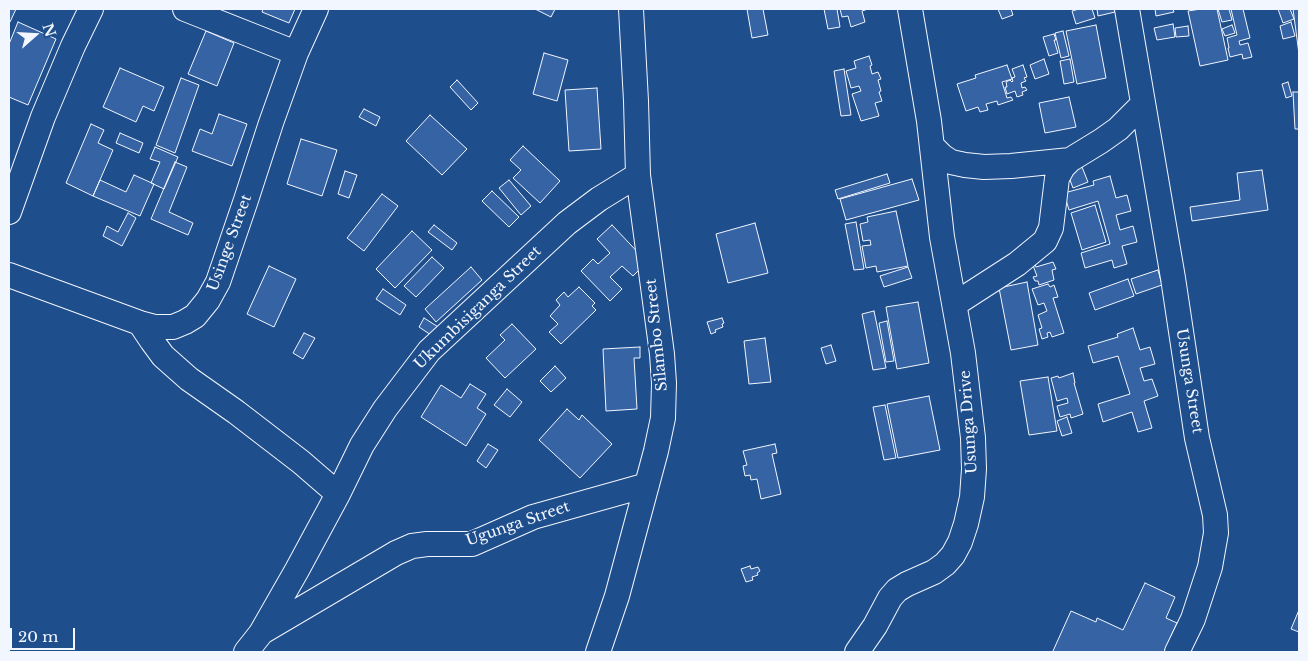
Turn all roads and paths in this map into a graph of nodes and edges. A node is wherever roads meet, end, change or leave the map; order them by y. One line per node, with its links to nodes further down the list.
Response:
1 (91, 9): 12 (street)
2 (185, 9): 7 (street)
3 (316, 9): 7 (street, Usinge Street)
4 (631, 9): 11 (street, Silambo Street)
5 (910, 9): 9 (street, Usunga Drive)
6 (1127, 9): 8 (street, Usunga Street)
7 (296, 53): 15 (street, Usinge Street)
8 (1143, 104): 10 (street); 22 (street, Usunga Street)
9 (932, 146): 10 (street); 14 (street, Usunga Drive)
10 (1070, 160): 14 (street)
11 (638, 175): 16 (street, Silambo Street); 17 (street, Ukumbisiganga Street)
12 (9, 212)
13 (9, 275): 15 (street, Usinge Street)
14 (955, 304): 21 (street, Usunga Drive)
15 (140, 323): 17 (street)
16 (647, 485): 18 (street, Ugunga Street); 20 (street, Silambo Street)
17 (338, 494): 18 (street, Ukumbisiganga Street)
18 (261, 633): 19 (street, Ukumbisiganga Street)
19 (246, 652)
20 (598, 652)
21 (857, 652)
22 (1177, 652)

